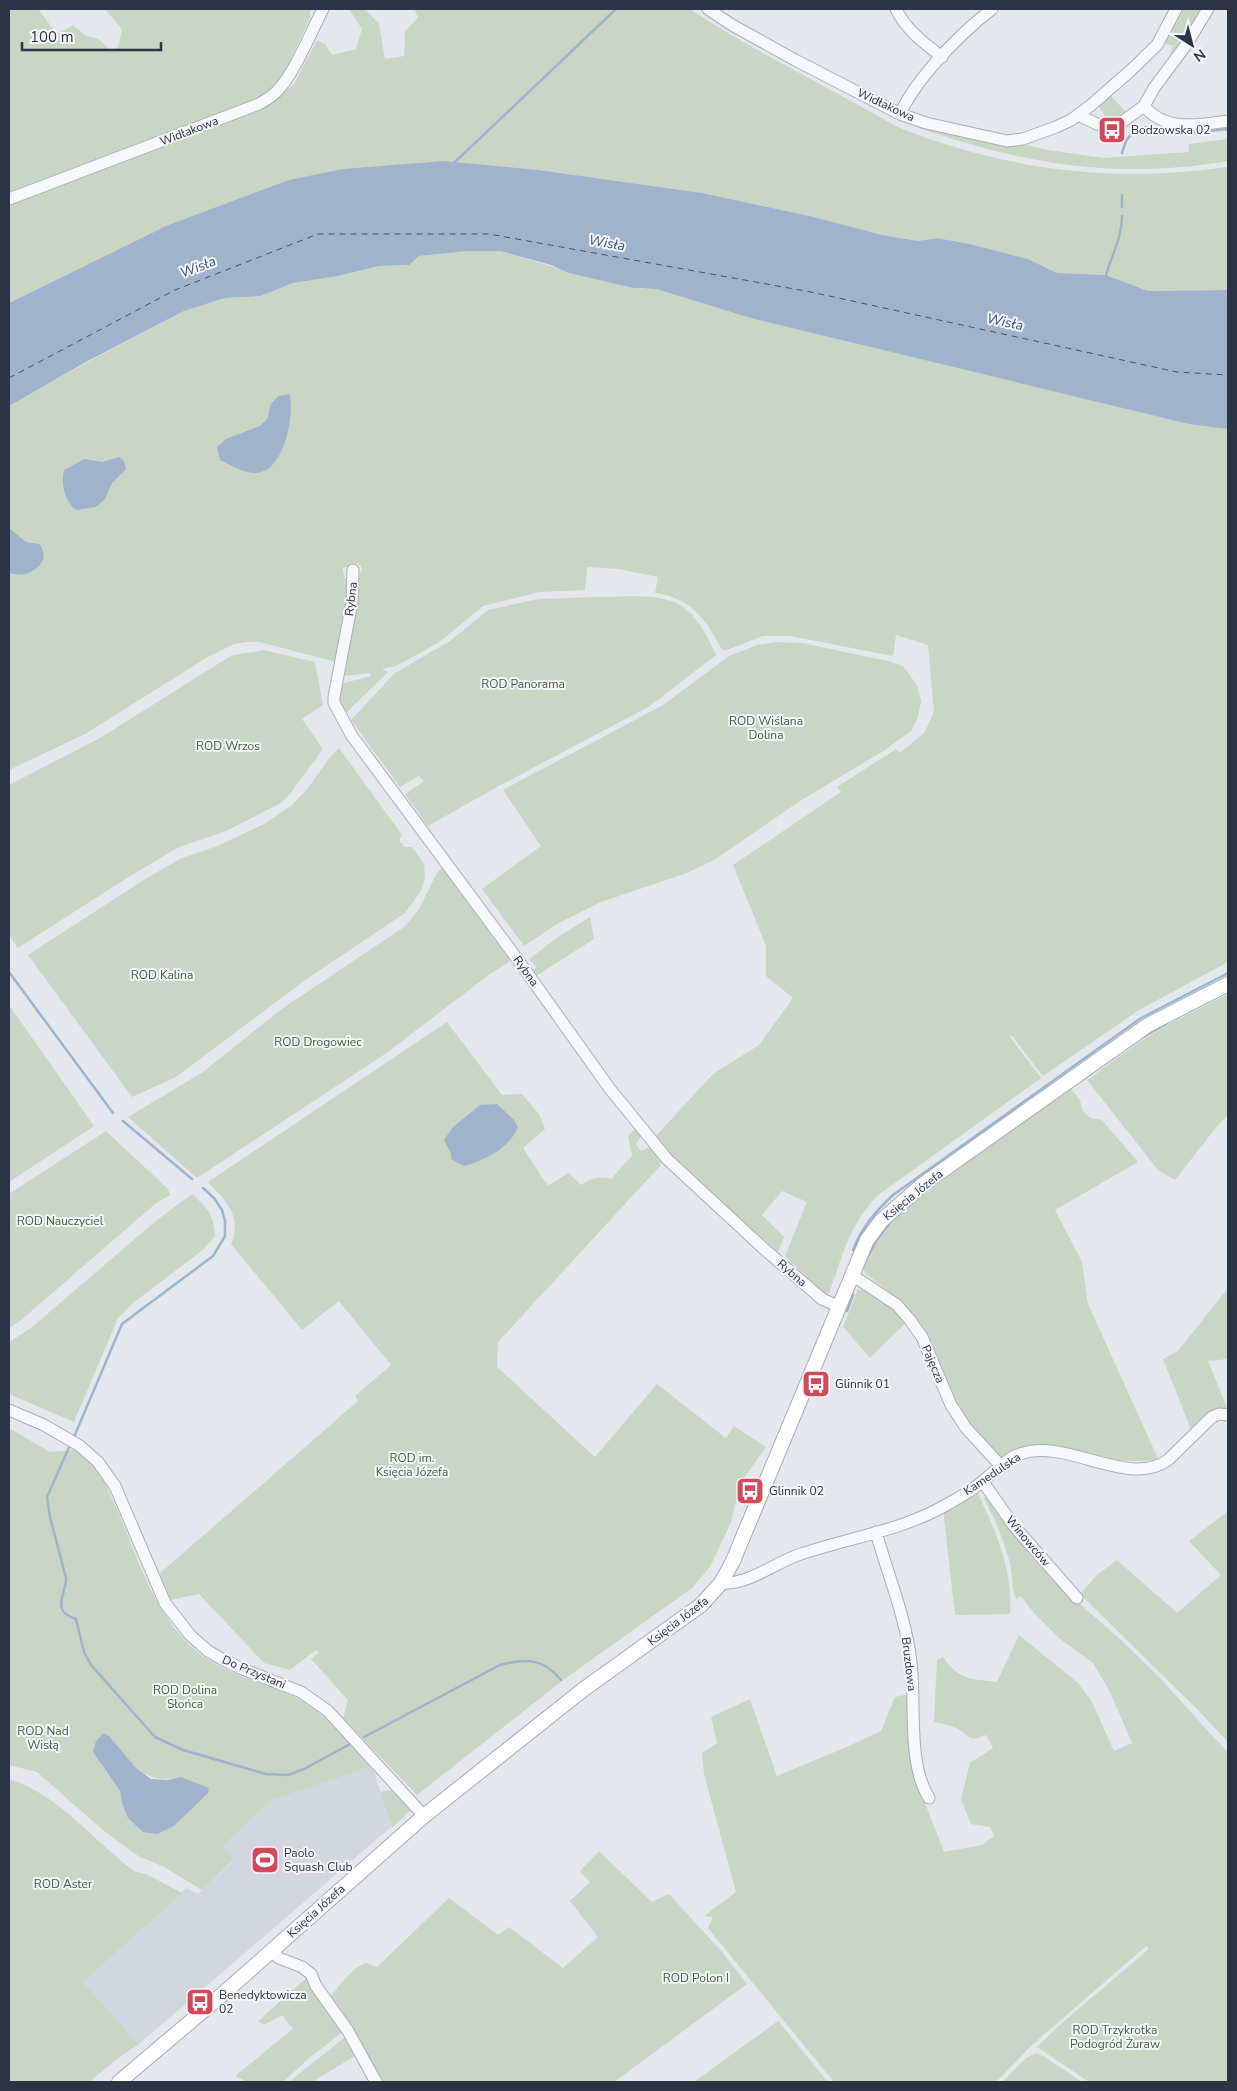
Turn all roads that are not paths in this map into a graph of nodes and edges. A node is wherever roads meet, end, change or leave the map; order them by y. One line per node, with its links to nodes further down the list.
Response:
1 (324, 9): 12 (street, Widłakowa)
2 (708, 9): 9 (street, Widłakowa)
3 (896, 9): 7 (street)
4 (992, 9): 7 (street)
5 (1176, 9): 10 (street, Widłakowa)
6 (1208, 9): 8 (street)
7 (942, 57): 9 (street)
8 (1144, 106): 10 (street); 11 (street)
9 (900, 114): 10 (street, Widłakowa)
10 (1078, 115)
11 (1228, 121)
12 (9, 199)
13 (353, 570): 16 (street, Rybna)
14 (1228, 984): 15 (main road, Księcia Józefa)
15 (852, 1275): 16 (main road, Księcia Józefa); 19 (street, Pajęcza)
16 (840, 1307): 22 (main road, Księcia Józefa)
17 (9, 1410): 25 (street, Do Przystani)
18 (1228, 1415): 19 (street, Kamedulska)
19 (1001, 1466): 20 (street, Kamedulska)
20 (982, 1482): 21 (street, Kamedulska); 23 (street, Winowców)
21 (876, 1532): 22 (street, Kamedulska); 24 (street, Bruzdowa)
22 (721, 1583): 25 (main road, Księcia Józefa)
23 (1077, 1598)
24 (929, 1798)
25 (424, 1816): 26 (main road, Księcia Józefa)
26 (271, 1951): 27 (main road, Księcia Józefa); 28 (street)
27 (119, 2082)
28 (376, 2082)

